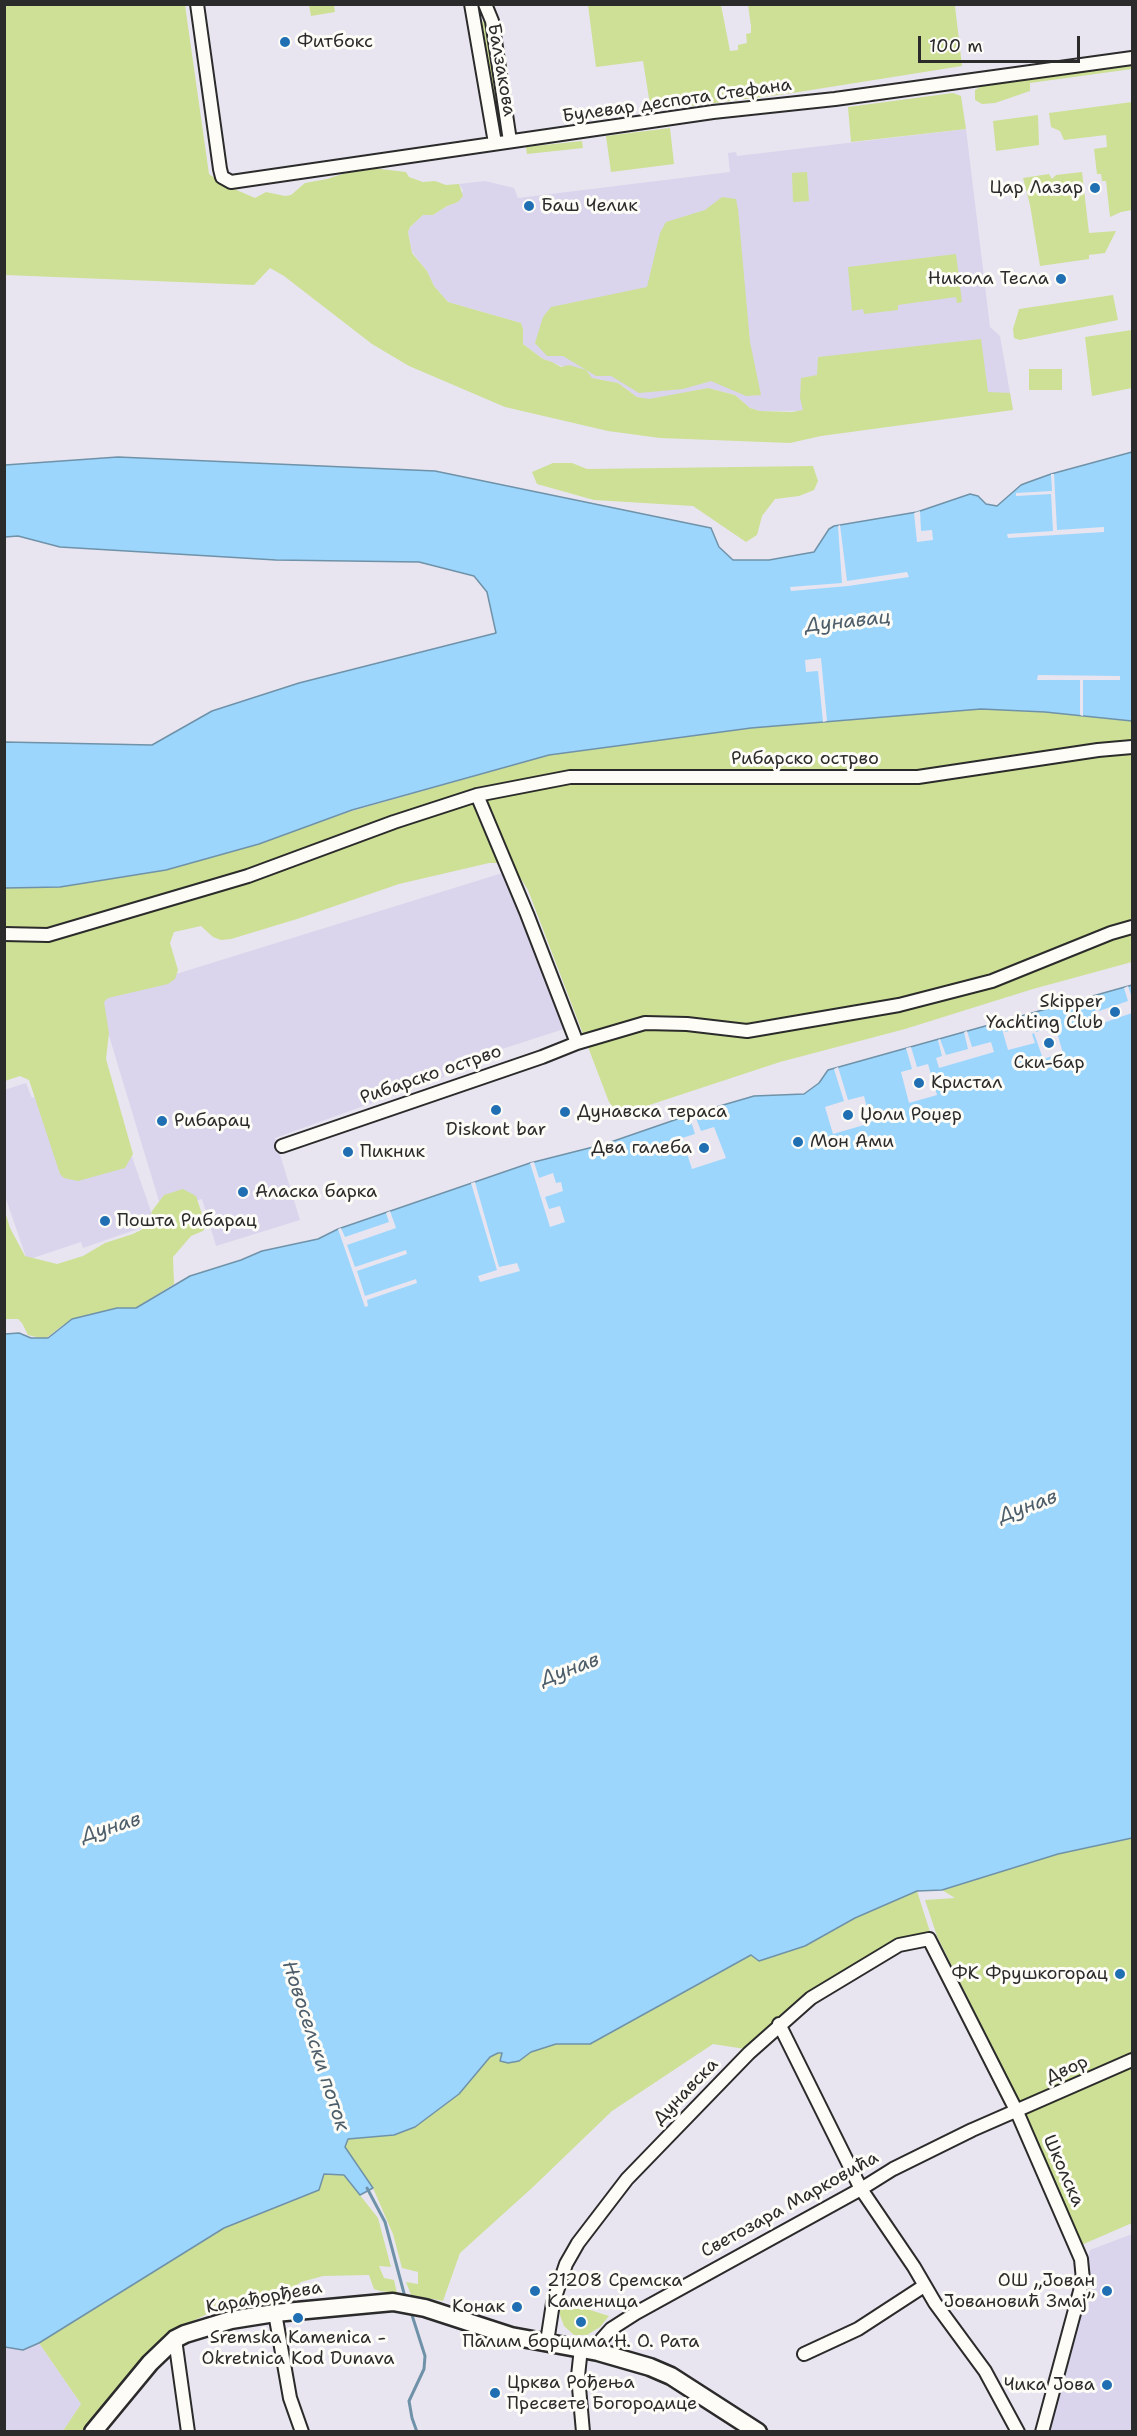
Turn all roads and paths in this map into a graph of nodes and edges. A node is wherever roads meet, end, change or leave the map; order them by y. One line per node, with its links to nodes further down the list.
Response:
1 (197, 4): 6 (street, Булевар деспота Стефана)
2 (471, 4): 6 (street, Балзакова)
3 (485, 4): 5 (street, Балзакова)
4 (1132, 58): 5 (street, Булевар деспота Стефана)
5 (510, 141): 6 (street, Булевар деспота Стефана)
6 (495, 143)
7 (1132, 747): 8 (street, Рибарско острво)
8 (477, 795): 10 (street, Рибарско острво); 11 (street)
9 (1128, 928): 11 (street, Рибарско острво)
10 (4, 934)
11 (577, 1042): 12 (street, Рибарско острво)
12 (282, 1146)
13 (929, 1939): 14 (street, Дунавска); 16 (street, Школска)
14 (779, 2024): 17 (street); 21 (street, Дунавска)
15 (1132, 2060): 16 (street, Двор)
16 (1017, 2112): 17 (street, Светозара Марковића); 31 (street, Школска)
17 (861, 2189): 18 (street); 23 (street, Светозара Марковића)
18 (924, 2286): 24 (street); 30 (street)
19 (275, 2313): 20 (main road, Карађорђева); 21 (main road, Карађорђева); 27 (street)
20 (175, 2339): 25 (main road, Карађорђева); 26 (street)
21 (547, 2342): 22 (main road)
22 (581, 2348): 23 (main road); 28 (street)
23 (598, 2352): 29 (main road)
24 (804, 2354)
25 (93, 2432)
26 (188, 2432)
27 (302, 2432)
28 (583, 2432)
29 (758, 2432)
30 (1017, 2432)
31 (1042, 2432)

